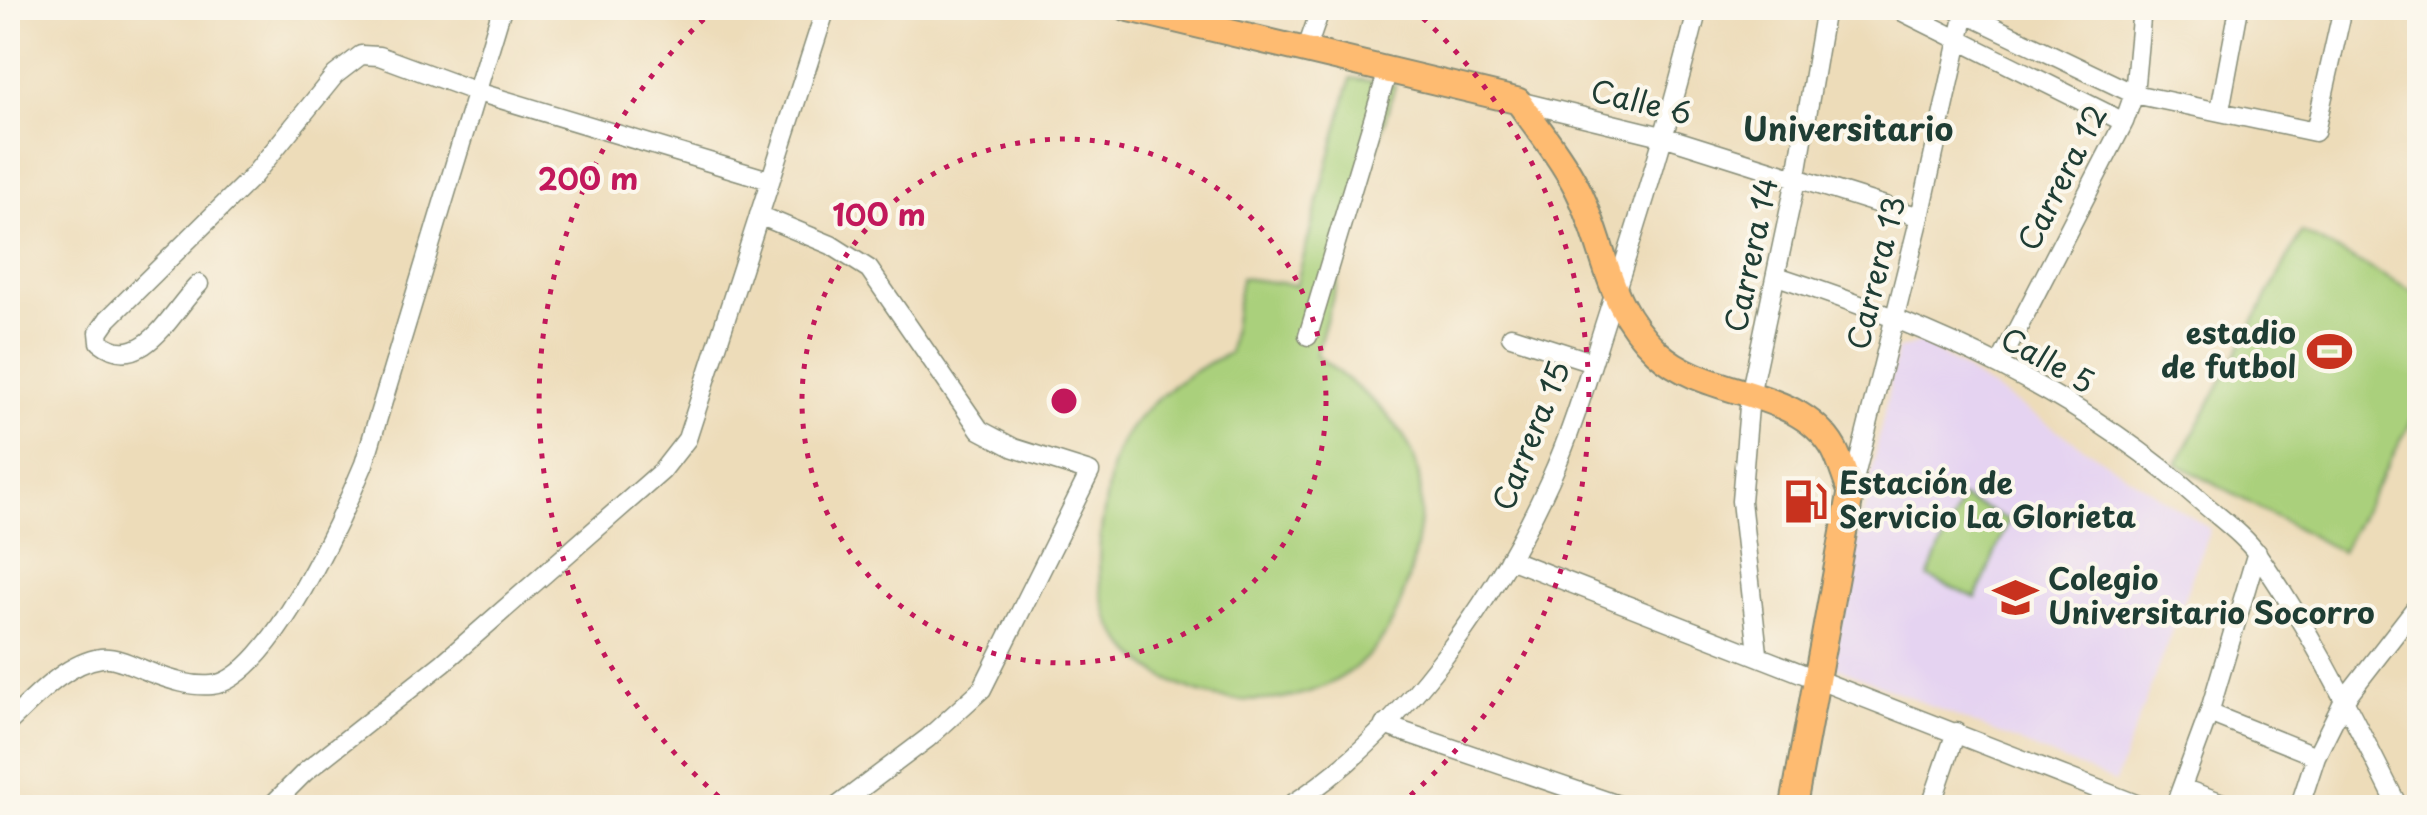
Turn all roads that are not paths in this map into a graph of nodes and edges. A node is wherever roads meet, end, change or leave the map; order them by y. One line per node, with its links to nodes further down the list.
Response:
1 (502, 8): 15 (street)
2 (826, 8): 22 (street)
3 (1126, 8): 13 (highway)
4 (1321, 8): 13 (street)
5 (1698, 8): 20 (street, Carrera 15)
6 (1825, 8): 21 (street, Carrera 14)
7 (1895, 8): 12 (street)
8 (2142, 8): 16 (street, Carrera 12)
9 (2238, 8): 18 (street)
10 (2343, 8): 18 (street)
11 (1962, 9): 12 (street, Carrera 13); 16 (street)
12 (1959, 39): 19 (street); 24 (street, Carrera 13)
13 (1306, 50): 14 (highway)
14 (1388, 70): 17 (highway); 29 (street)
15 (474, 91): 22 (street); 26 (street); 42 (street)
16 (2134, 94): 18 (street); 19 (street, Carrera 12)
17 (1518, 102): 20 (street, Calle 6); 27 (highway)
18 (2220, 110)
19 (2124, 122): 32 (street, Carrera 12)
20 (1666, 136): 21 (street, Calle 6); 27 (street, Carrera 15)
21 (1797, 174): 24 (street, Calle 6); 25 (street, Carrera 14)
22 (769, 180): 23 (street)
23 (759, 215): 47 (street); 48 (street)
24 (1920, 217): 28 (street, Carrera 13)
25 (1777, 276): 28 (street, Calle 5); 33 (street, Carrera 14)
26 (199, 284)
27 (1614, 296): 31 (street, Carrera 15); 33 (highway)
28 (1896, 315): 32 (street, Calle 5); 34 (street, Carrera 13)
29 (1308, 336)
30 (1510, 336): 31 (street)
31 (1592, 362): 36 (street, Carrera 15)
32 (2000, 363): 35 (street, Calle 5)
33 (1750, 395): 34 (highway); 38 (street, Carrera 14)
34 (1850, 492): 39 (highway)
35 (2256, 552): 40 (street, Calle 5); 41 (street)
36 (1510, 559): 38 (street); 43 (street, Carrera 15)
37 (2420, 602): 40 (street)
38 (1758, 653): 39 (street)
39 (1816, 676): 44 (street); 51 (highway)
40 (2344, 700): 45 (street); 57 (street, Calle 5)
41 (2209, 713): 45 (street); 46 (street)
42 (8, 723)
43 (1384, 725): 49 (street, Carrera 15); 50 (street)
44 (1956, 732): 52 (street); 53 (street)
45 (2316, 756): 56 (street)
46 (2182, 788): 54 (street); 55 (street)
47 (269, 808)
48 (835, 808)
49 (1286, 808)
50 (1627, 808)
51 (1794, 808)
52 (1930, 808)
53 (2146, 808)
54 (2174, 808)
55 (2236, 808)
56 (2299, 808)
57 (2399, 808)

